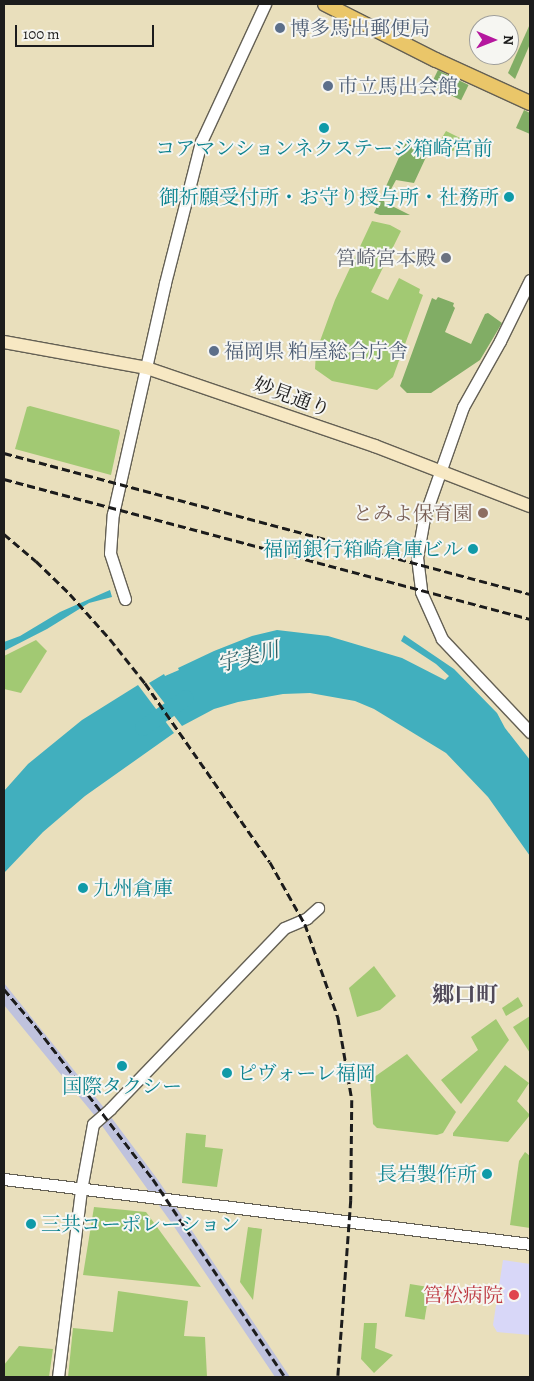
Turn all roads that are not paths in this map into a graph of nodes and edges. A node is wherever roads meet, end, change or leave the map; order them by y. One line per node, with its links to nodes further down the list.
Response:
1 (265, 4): 6 (street)
2 (325, 4): 3 (main road)
3 (530, 103)
4 (530, 280): 7 (street)
5 (4, 342): 6 (main road, 妙見通り)
6 (147, 368): 7 (main road, 妙見通り); 9 (street)
7 (441, 472): 8 (main road, 妙見通り); 10 (street)
8 (530, 506)
9 (125, 599)
10 (530, 732)
11 (318, 908): 13 (street)
12 (4, 1179): 13 (street)
13 (81, 1190): 14 (street); 15 (street)
14 (530, 1244)
15 (58, 1377)

